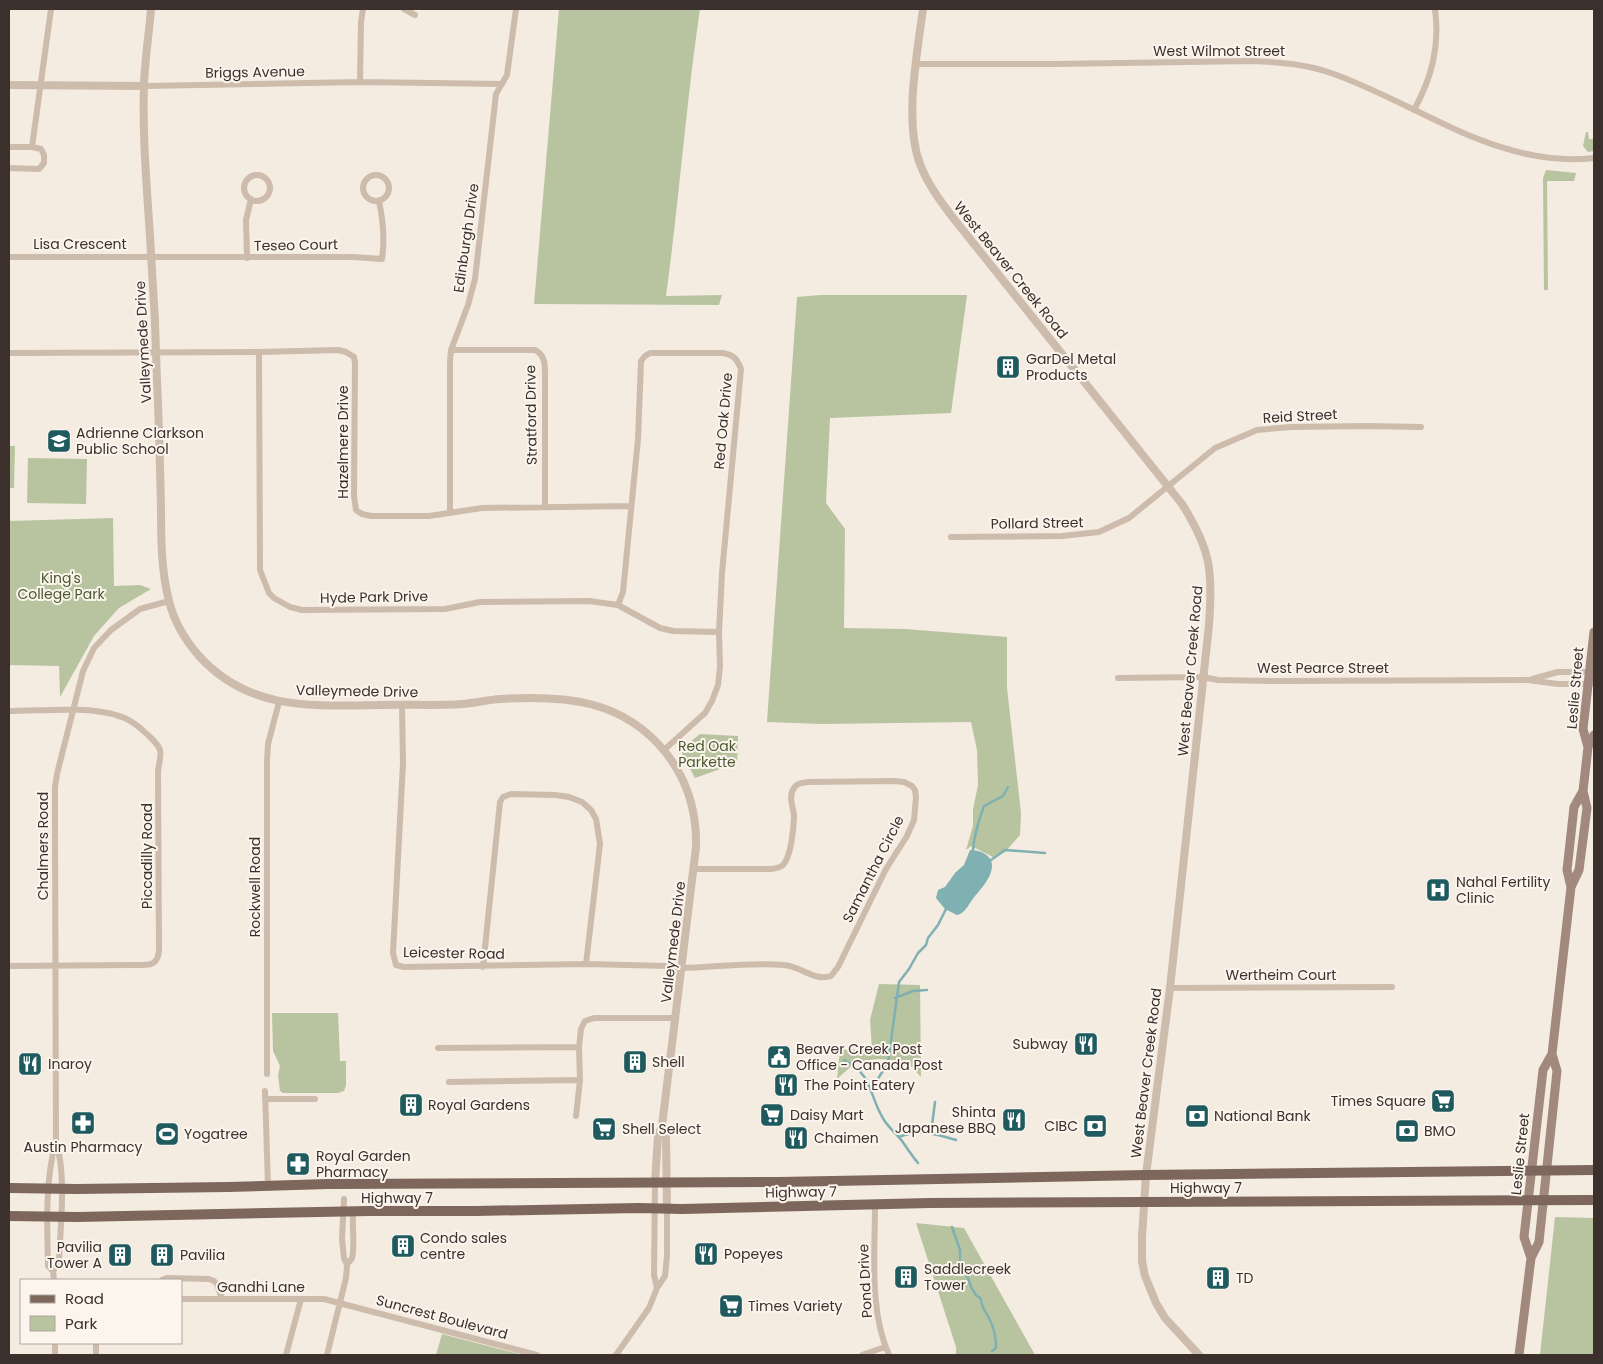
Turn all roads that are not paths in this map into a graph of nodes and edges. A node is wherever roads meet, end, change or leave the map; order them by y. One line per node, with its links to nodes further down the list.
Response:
1 (51, 9): 13 (street)
2 (151, 9): 14 (street, Valleymede Drive)
3 (363, 9): 10 (street)
4 (404, 9): 8 (street)
5 (516, 9): 11 (street, Edinburgh Drive)
6 (923, 9): 9 (street, West Beaver Creek Road)
7 (1436, 9): 15 (street)
8 (415, 15)
9 (916, 64): 15 (street, West Wilmot Street); 30 (street, West Beaver Creek Road)
10 (360, 82): 11 (street, Briggs Avenue); 14 (street, Briggs Avenue)
11 (502, 84): 25 (street, Edinburgh Drive)
12 (9, 85): 13 (street, Briggs Avenue)
13 (40, 85): 14 (street, Briggs Avenue); 17 (street)
14 (144, 86): 23 (street, Valleymede Drive)
15 (1414, 110): 18 (street, West Wilmot Street)
16 (9, 147): 17 (street)
17 (32, 147): 19 (street)
18 (1594, 158)
19 (9, 168)
20 (251, 199): 20 (street); 24 (street)
21 (379, 200): 21 (street, Teseo Court); 24 (street, Teseo Court)
22 (9, 256): 23 (street, Lisa Crescent)
23 (151, 257): 24 (street, Teseo Court); 26 (street, Valleymede Drive)
24 (247, 258)
25 (451, 350): 32 (street, Stratford Drive); 33 (street, Edinburgh Drive)
26 (156, 352): 27 (street, Hazelmere Drive); 28 (street, Hazelmere Drive); 35 (street, Valleymede Drive)
27 (259, 352): 33 (street, Hazelmere Drive); 36 (street, Hyde Park Drive)
28 (9, 353)
29 (1421, 427): 30 (street, Reid Street)
30 (1168, 487): 34 (street, Pollard Street); 40 (street, West Beaver Creek Road)
31 (631, 506): 32 (street, Hazelmere Drive); 36 (street, Red Oak Drive); 37 (street, Red Oak Drive)
32 (545, 507): 33 (street, Hazelmere Drive)
33 (450, 513)
34 (951, 537)
35 (169, 602): 44 (street, Valleymede Drive); 47 (street, Chalmers Road)
36 (618, 605): 37 (street, Hyde Park Drive)
37 (719, 632): 50 (street, Red Oak Drive)
38 (1594, 632): 39 (main road, Leslie Street)
39 (1592, 672): 42 (street, West Pearce Street); 43 (main road, Leslie Street)
40 (1203, 677): 41 (street, West Pearce Street); 42 (street, West Pearce Street); 58 (street, West Beaver Creek Road)
41 (1118, 678)
42 (1528, 680): 43 (street, West Pearce Street)
43 (1591, 684): 49 (main road, Leslie Street)
44 (279, 702): 45 (street, Valleymede Drive); 63 (street, Rockwell Road)
45 (402, 705): 50 (street, Valleymede Drive); 55 (street, Leicester Road)
46 (9, 711): 47 (street)
47 (72, 711): 54 (street, Chalmers Road); 54 (street, Piccadilly Road)
48 (1594, 735): 49 (main road, Leslie Street)
49 (1588, 747): 62 (main road, Leslie Street)
50 (664, 750): 51 (street, Valleymede Drive)
51 (694, 869): 56 (street, Valleymede Drive); 56 (street, Samantha Circle)
52 (586, 964): 55 (street, Leicester Road); 55 (street); 56 (street, Leicester Road)
53 (9, 966): 54 (street)
54 (56, 966): 71 (street, Chalmers Road)
55 (483, 967)
56 (682, 968): 59 (street, Valleymede Drive)
57 (1392, 987): 58 (street, Wertheim Court)
58 (1170, 988): 75 (street, West Beaver Creek Road)
59 (676, 1018): 60 (street); 70 (street, Valleymede Drive)
60 (579, 1047): 61 (street); 64 (street)
61 (438, 1048)
62 (1552, 1054): 72 (main road, Leslie Street); 73 (main road, Leslie Street)
63 (267, 1074)
64 (580, 1080): 65 (street); 69 (street)
65 (449, 1082)
66 (265, 1091): 67 (street)
67 (265, 1099): 68 (street); 78 (street)
68 (315, 1099)
69 (576, 1116)
70 (662, 1126): 76 (street, Valleymede Drive); 77 (street, Valleymede Drive)
71 (56, 1140): 80 (street, Chalmers Road); 81 (street, Chalmers Road)
72 (1532, 1170): 73 (main road, Highway 7); 75 (main road, Highway 7); 83 (main road, Leslie Street)
73 (1546, 1170): 74 (main road, Highway 7); 84 (main road, Leslie Street)
74 (1594, 1170)
75 (1146, 1175): 76 (main road, Highway 7); 86 (street, West Beaver Creek Road)
76 (666, 1182): 77 (main road, Highway 7); 89 (street, Valleymede Drive)
77 (654, 1183): 78 (main road, Highway 7); 88 (street)
78 (268, 1186): 81 (main road, Highway 7)
79 (9, 1188): 80 (main road, Highway 7)
80 (49, 1188): 81 (main road, Highway 7); 92 (street, Chalmers Road)
81 (61, 1188): 93 (street, Chalmers Road)
82 (344, 1199): 90 (street)
83 (1528, 1200): 84 (main road, Highway 7); 86 (main road, Highway 7); 94 (main road, Leslie Street)
84 (1543, 1200): 85 (main road, Highway 7); 94 (main road, Leslie Street)
85 (1594, 1200)
86 (1144, 1202): 87 (main road, Highway 7); 111 (street, West Beaver Creek Road)
87 (874, 1204): 89 (main road, Highway 7); 104 (street, Pond Drive)
88 (654, 1208): 89 (main road, Highway 7); 90 (main road, Highway 7); 99 (street)
89 (666, 1209): 99 (street)
90 (348, 1212): 93 (main road, Highway 7); 95 (street); 95 (street)
91 (9, 1216): 92 (main road, Highway 7)
92 (48, 1216): 93 (main road, Highway 7); 96 (street, Chalmers Road)
93 (60, 1217): 96 (street, Chalmers Road)
94 (1531, 1258): 112 (main road, Leslie Street)
95 (346, 1265): 103 (street)
96 (53, 1271): 97 (street, Chalmers Road)
97 (54, 1279)
98 (164, 1279): 101 (street)
99 (657, 1288): 108 (street)
100 (182, 1299): 101 (street, Gandhi Lane)
101 (222, 1299): 102 (street, Gandhi Lane)
102 (301, 1299): 103 (street, Gandhi Lane); 105 (street)
103 (341, 1302): 106 (street); 107 (street, Suncrest Boulevard)
104 (885, 1347): 109 (street); 110 (street, Pond Drive)
105 (286, 1355)
106 (327, 1355)
107 (537, 1355)
108 (616, 1355)
109 (862, 1355)
110 (888, 1355)
111 (1199, 1355)
112 (1519, 1355)

